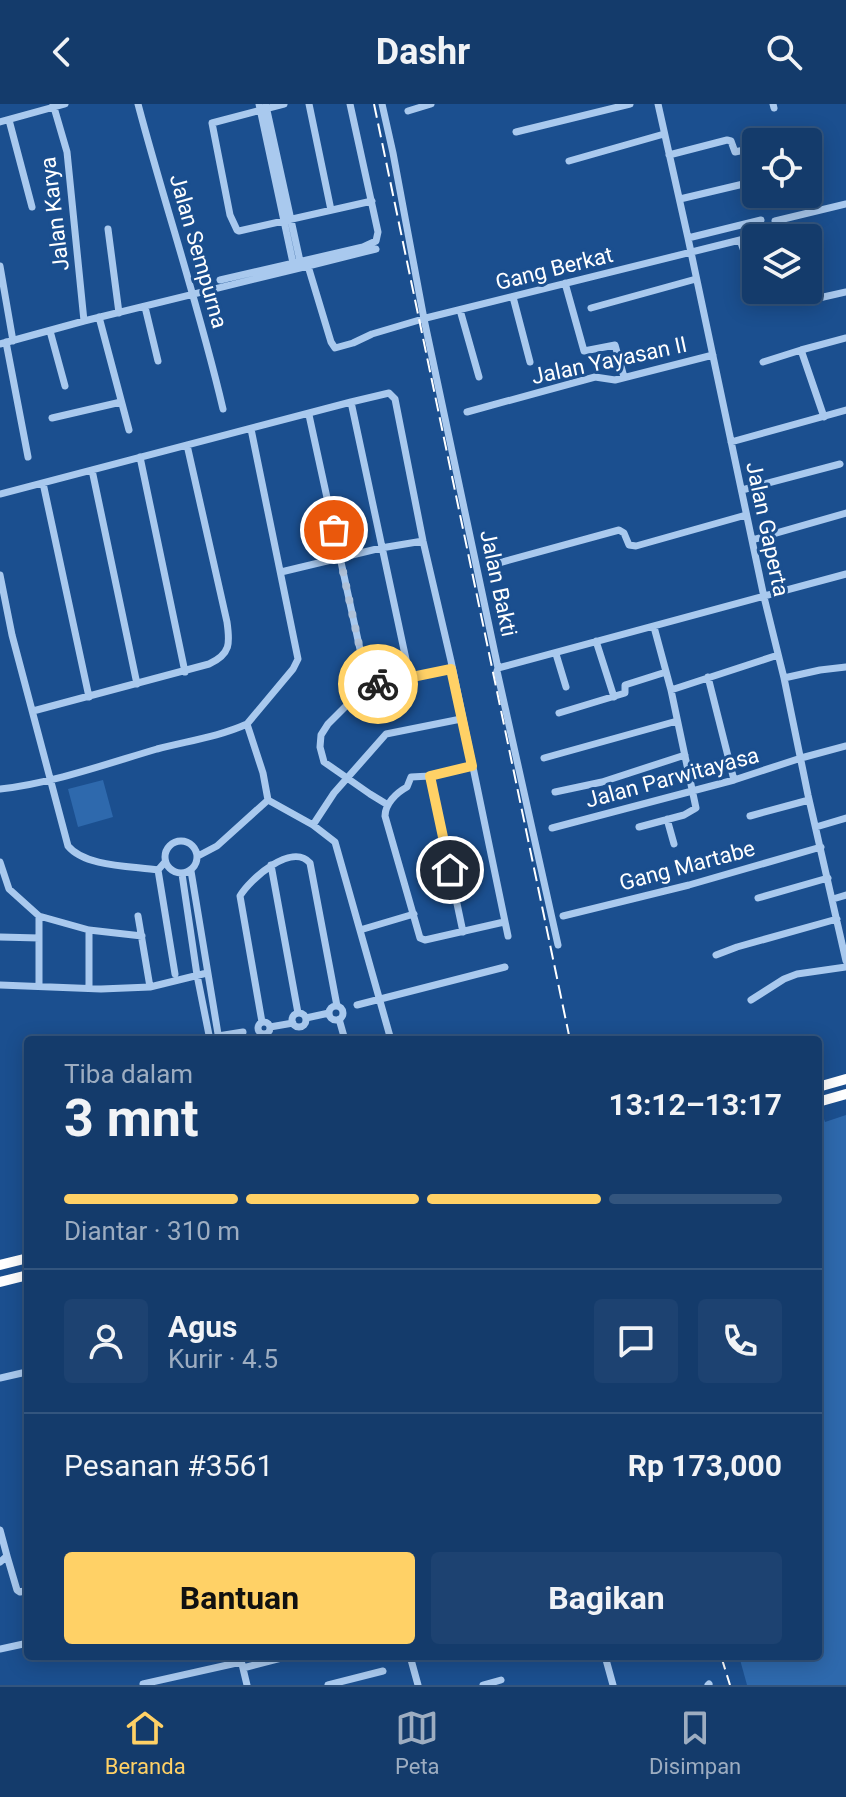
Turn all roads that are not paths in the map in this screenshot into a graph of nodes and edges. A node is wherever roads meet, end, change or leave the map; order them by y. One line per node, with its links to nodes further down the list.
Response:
1 (65, 104): 11 (street)
2 (138, 104): 43 (street, Jalan Sempurna)
3 (284, 104): 12 (street)
4 (309, 104): 26 (street)
5 (350, 104): 23 (street)
6 (382, 104): 51 (street, Jalan Bakti)
7 (431, 104): 13 (street)
8 (578, 104): 14 (street)
9 (630, 104): 14 (street)
10 (658, 104): 17 (street, Jalan Gaperta)
11 (54, 106): 15 (street); 52 (street, Jalan Karya)
12 (262, 107): 28 (street); 28 (street)
13 (408, 111)
14 (581, 115): 16 (street)
15 (4, 121): 25 (street)
16 (516, 132)
17 (664, 134): 19 (street, Jalan Gaperta); 20 (street)
18 (742, 150): 19 (street)
19 (669, 155): 22 (street, Jalan Gaperta)
20 (569, 161)
21 (742, 184): 22 (street)
22 (680, 199): 31 (street, Jalan Gaperta)
23 (372, 201): 26 (street); 36 (street)
24 (846, 204): 29 (street)
25 (32, 207)
26 (331, 210): 28 (street)
27 (761, 220): 31 (street)
28 (286, 221): 36 (street)
29 (775, 221)
30 (108, 229): 49 (street)
31 (688, 238): 35 (street, Jalan Gaperta)
32 (740, 240): 33 (street); 35 (street, Gang Berkat)
33 (742, 246)
34 (376, 249): 38 (street)
35 (691, 252): 39 (street, Jalan Gaperta); 41 (street, Gang Berkat)
36 (296, 262): 40 (street)
37 (0, 266): 55 (street)
38 (308, 266): 43 (street); 51 (street, Gang Berkat)
39 (696, 279): 47 (street); 57 (street, Jalan Gaperta)
40 (220, 280)
41 (565, 283): 44 (street, Gang Berkat); 62 (street)
42 (846, 292): 45 (street)
43 (194, 294): 46 (street); 66 (street, Jalan Sempurna)
44 (513, 297): 48 (street, Gang Berkat); 59 (street)
45 (822, 297)
46 (145, 307): 49 (street); 58 (street)
47 (591, 308)
48 (460, 310): 51 (street, Gang Berkat); 61 (street)
49 (119, 313): 50 (street)
50 (99, 317): 52 (street); 64 (street)
51 (425, 319): 101 (street, Jalan Bakti)
52 (84, 321): 53 (street)
53 (50, 331): 55 (street); 63 (street)
54 (846, 338): 56 (street)
55 (6, 342): 76 (street)
56 (801, 350): 60 (street); 70 (street)
57 (713, 355): 62 (street, Jalan Yayasan II); 74 (street, Jalan Gaperta)
58 (158, 361)
59 (530, 362)
60 (763, 362)
61 (479, 377)
62 (624, 377): 68 (street, Jalan Yayasan II)
63 (65, 386)
64 (121, 402): 71 (street); 73 (street)
65 (351, 402): 69 (street); 86 (street); 87 (street)
66 (223, 409)
67 (846, 410): 70 (street)
68 (467, 412)
69 (309, 415): 72 (street); 88 (street)
70 (824, 417): 74 (street)
71 (52, 418)
72 (251, 429): 75 (street); 90 (street)
73 (129, 430)
74 (731, 442): 81 (street, Jalan Gaperta)
75 (187, 445): 77 (street); 103 (street)
76 (28, 457)
77 (140, 457): 79 (street); 103 (street)
78 (840, 464): 81 (street)
79 (92, 470): 80 (street); 108 (street)
80 (43, 483): 82 (street); 112 (street)
81 (742, 490): 84 (street, Jalan Gaperta)
82 (0, 494)
83 (846, 513): 85 (street)
84 (746, 515): 85 (street, Jalan Gaperta); 89 (street)
85 (752, 540): 93 (street, Jalan Gaperta)
86 (423, 541): 87 (street); 102 (street)
87 (381, 548): 88 (street); 106 (street)
88 (340, 559): 90 (street); 109 (street)
89 (495, 564)
90 (281, 572): 118 (street)
91 (846, 574): 93 (street, Jalan Bakti)
92 (0, 575): 95 (street)
93 (764, 597): 94 (street, Jalan Bakti); 99 (street, Jalan Gaperta)
94 (654, 627): 97 (street, Jalan Bakti); 104 (street)
95 (12, 635): 96 (street); 114 (street)
96 (0, 638)
97 (596, 641): 98 (street, Jalan Bakti); 113 (street)
98 (556, 654): 101 (street, Jalan Bakti); 110 (street)
99 (778, 655): 105 (street); 107 (street, Jalan Gaperta)
100 (846, 667): 107 (street)
101 (498, 668): 169 (street)
102 (451, 669): 106 (street); 116 (street)
103 (185, 672): 108 (street)
104 (666, 672): 111 (street); 113 (street)
105 (708, 677): 111 (street); 127 (street)
106 (410, 678): 109 (street)
107 (784, 678): 122 (street, Jalan Gaperta)
108 (137, 684): 112 (street)
109 (368, 686): 125 (street)
110 (566, 687)
111 (671, 690): 117 (street)
112 (89, 697): 114 (street)
113 (614, 697): 115 (street)
114 (33, 711): 126 (street)
115 (559, 713)
116 (461, 719): 123 (street); 125 (street)
117 (677, 721): 120 (street); 121 (street)
118 (247, 724): 126 (street); 131 (street)
119 (846, 746): 122 (street, Jalan Parwitayasa)
120 (685, 755): 129 (street); 130 (street)
121 (544, 758)
122 (801, 758): 127 (street, Jalan Parwitayasa); 132 (street, Jalan Gaperta)
123 (472, 766): 124 (street); 160 (street)
124 (430, 776): 133 (street); 163 (street)
125 (346, 778): 133 (street); 137 (street)
126 (50, 779): 128 (street); 147 (street)
127 (734, 780): 129 (street, Jalan Parwitayasa)
128 (0, 789)
129 (693, 791): 136 (street); 140 (street, Jalan Parwitayasa)
130 (555, 792)
131 (268, 800): 137 (street); 143 (street)
132 (809, 800): 134 (street); 139 (street, Jalan Gaperta)
133 (388, 805): 155 (street)
134 (750, 816)
135 (846, 818): 139 (street)
136 (667, 819): 138 (street); 141 (street)
137 (313, 825): 162 (street)
138 (639, 827)
139 (816, 827): 142 (street, Jalan Gaperta)
140 (552, 828)
141 (674, 844)
142 (821, 847): 150 (street, Jalan Gaperta); 158 (street, Gang Martabe)
143 (198, 856): 145 (street); 148 (street)
144 (0, 862): 151 (street)
145 (165, 862): 147 (street); 149 (street)
146 (271, 865): 184 (street); 185 (street); 189 (street)
147 (158, 870): 175 (street)
148 (191, 871): 149 (street); 174 (street)
149 (182, 874): 176 (street)
150 (828, 878): 153 (street); 154 (street, Jalan Gaperta)
151 (4, 888): 156 (street)
152 (846, 895): 154 (street)
153 (758, 898)
154 (833, 899): 159 (street, Jalan Gaperta)
155 (414, 914): 162 (street); 163 (street)
156 (39, 916): 161 (street); 168 (street)
157 (138, 916): 165 (street)
158 (563, 916)
159 (837, 919): 164 (street, Jalan Gaperta); 170 (street)
160 (504, 922): 163 (street); 166 (street)
161 (89, 930): 165 (street); 180 (street)
162 (360, 930): 181 (street)
163 (463, 932)
164 (843, 933): 171 (street, Jalan Gaperta)
165 (142, 936): 179 (street)
166 (508, 936)
167 (0, 937): 168 (street)
168 (39, 938): 178 (street)
169 (558, 945)
170 (716, 955)
171 (846, 961)
172 (505, 967): 181 (street)
173 (846, 967): 182 (street)
174 (207, 973): 176 (street); 192 (street)
175 (175, 974)
176 (197, 975): 179 (street); 191 (street)
177 (0, 985): 178 (street)
178 (39, 986): 180 (street)
179 (150, 987): 180 (street)
180 (89, 988)
181 (380, 998): 183 (street); 195 (street)
182 (751, 1000)
183 (357, 1005)
184 (337, 1006): 186 (street); 188 (street)
185 (298, 1013): 187 (street); 189 (street)
186 (329, 1013): 187 (street); 188 (street)
187 (306, 1018): 189 (street)
188 (339, 1019): 194 (street)
189 (293, 1023)
190 (243, 1032): 193 (street)
191 (209, 1036)
192 (219, 1036)
193 (227, 1036)
194 (344, 1036)
195 (390, 1036)
196 (846, 1079): 197 (highway)
197 (822, 1086)
198 (846, 1094): 199 (highway)
199 (822, 1101)
200 (24, 1259): 201 (highway)
201 (0, 1265)
202 (24, 1276): 203 (highway)
203 (0, 1282)
204 (22, 1373): 205 (street)
205 (0, 1378)
206 (0, 1530): 207 (street)
207 (7, 1556): 208 (street); 209 (street)
208 (0, 1562)
209 (24, 1591)
210 (24, 1644): 211 (street)
211 (0, 1649)
212 (411, 1660): 220 (street)
213 (606, 1660): 222 (street)
214 (241, 1662): 217 (street); 218 (street)
215 (383, 1671): 219 (street)
216 (501, 1680): 221 (street)
217 (143, 1684)
218 (247, 1685)
219 (328, 1685)
220 (418, 1685)
221 (483, 1685)
222 (612, 1685)

